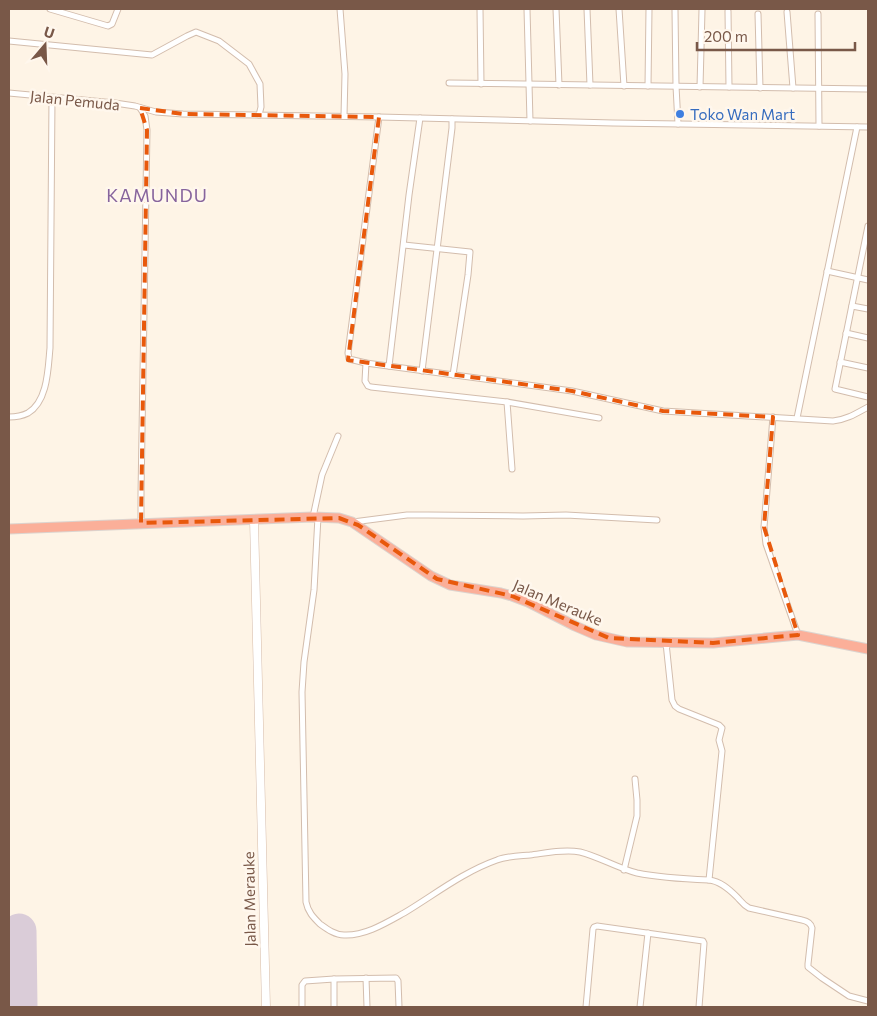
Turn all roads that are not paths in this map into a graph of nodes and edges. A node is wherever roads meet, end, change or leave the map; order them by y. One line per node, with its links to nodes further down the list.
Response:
1 (50, 9): 2 (street)
2 (118, 9)
3 (340, 9): 35 (street)
4 (480, 9): 18 (street)
5 (527, 9): 19 (street)
6 (556, 9): 20 (street)
7 (587, 9): 21 (street)
8 (619, 9): 22 (street)
9 (649, 9): 23 (street)
10 (676, 10): 24 (street)
11 (702, 10): 25 (street)
12 (728, 11): 26 (street)
13 (787, 12): 28 (street)
14 (758, 14): 27 (street)
15 (818, 14): 29 (street)
16 (9, 41): 34 (street)
17 (449, 83): 18 (street)
18 (481, 84): 19 (street)
19 (529, 85): 20 (street); 39 (street)
20 (559, 85): 21 (street)
21 (590, 85): 22 (street)
22 (624, 86): 23 (street)
23 (648, 86): 24 (street)
24 (676, 86): 25 (street); 40 (street)
25 (700, 87): 26 (street)
26 (729, 87): 27 (street)
27 (760, 88): 28 (street)
28 (793, 88): 29 (street)
29 (819, 88): 30 (street); 41 (street)
30 (868, 89)
31 (9, 93): 32 (street, Jalan Pemuda)
32 (52, 98): 33 (street, Jalan Pemuda); 64 (street)
33 (140, 108): 34 (street, Jalan Pemuda); 74 (street)
34 (259, 115): 35 (street, Jalan Pemuda)
35 (344, 116): 36 (street, Jalan Pemuda)
36 (378, 117): 37 (street, Jalan Pemuda); 56 (street)
37 (420, 118): 38 (street, Jalan Pemuda); 45 (street)
38 (452, 119): 39 (street, Jalan Pemuda); 46 (street)
39 (530, 121): 40 (street, Jalan Pemuda)
40 (678, 124): 41 (street, Jalan Pemuda)
41 (818, 126): 42 (street, Jalan Pemuda)
42 (857, 127): 43 (street, Jalan Pemuda); 48 (street)
43 (868, 127)
44 (868, 226): 47 (street)
45 (404, 245): 46 (street); 57 (street)
46 (436, 249): 59 (street); 60 (street)
47 (866, 249): 49 (street)
48 (827, 271): 49 (street); 67 (street)
49 (858, 278): 50 (street); 51 (street)
50 (868, 280)
51 (852, 306): 52 (street); 53 (street)
52 (868, 309)
53 (846, 333): 54 (street); 55 (street)
54 (868, 338)
55 (840, 362): 58 (street); 61 (street)
56 (366, 363): 57 (street); 62 (street)
57 (389, 366): 59 (street)
58 (868, 368)
59 (422, 370): 60 (street)
60 (453, 375): 65 (street)
61 (868, 397)
62 (507, 402): 66 (street); 69 (street)
63 (868, 407): 67 (street)
64 (9, 417)
65 (773, 417): 67 (street); 76 (street)
66 (599, 418)
67 (797, 418)
68 (338, 436): 70 (street)
69 (512, 469)
70 (316, 517): 71 (highway, Jalan Merauke); 73 (highway, Jalan Merauke); 80 (street)
71 (254, 520): 74 (highway, Jalan Merauke); 86 (street, Jalan Merauke)
72 (658, 520): 73 (street)
73 (352, 522): 77 (highway, Jalan Merauke)
74 (141, 523): 75 (highway, Jalan Merauke)
75 (9, 529)
76 (798, 635): 77 (highway, Jalan Merauke); 78 (highway, Jalan Merauke)
77 (666, 643): 81 (street)
78 (868, 649)
79 (635, 779): 80 (street)
80 (624, 870): 81 (street)
81 (709, 880): 85 (street)
82 (648, 933): 91 (street); 92 (street); 93 (street)
83 (334, 978): 84 (street); 87 (street); 88 (street)
84 (366, 978): 89 (street); 90 (street)
85 (868, 1001)
86 (266, 1007)
87 (302, 1007)
88 (334, 1007)
89 (367, 1007)
90 (399, 1007)
91 (586, 1007)
92 (640, 1007)
93 (698, 1007)

